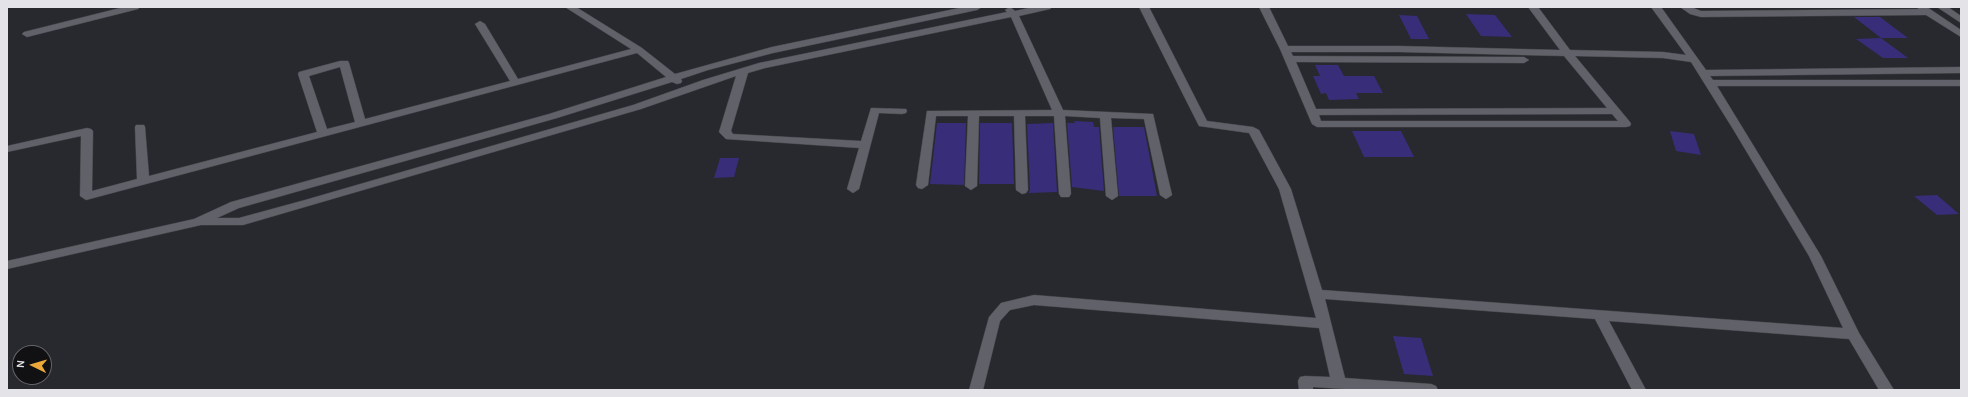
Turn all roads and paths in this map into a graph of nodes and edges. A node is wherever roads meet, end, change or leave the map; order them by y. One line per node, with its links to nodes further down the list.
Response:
1 (135, 7): 11 (street)
2 (570, 7): 19 (street)
3 (977, 7): 25 (street)
4 (1047, 7): 13 (street)
5 (1144, 7): 52 (street)
6 (1264, 7): 18 (street)
7 (1533, 7): 20 (street)
8 (1656, 7): 22 (street)
9 (1685, 7): 12 (street)
10 (1942, 7): 14 (street)
11 (115, 9): 16 (street)
12 (1924, 9): 17 (street)
13 (1011, 11): 24 (street); 33 (street)
14 (1961, 20)
15 (480, 24): 27 (street)
16 (28, 34)
17 (1961, 34)
18 (1285, 49): 20 (street); 21 (street)
19 (638, 50): 25 (street); 27 (street)
20 (1570, 57): 21 (street); 22 (street); 31 (street)
21 (1290, 59): 32 (street)
22 (1694, 60): 26 (street)
23 (1961, 70): 26 (street)
24 (743, 71): 29 (street); 40 (street)
25 (674, 77): 29 (street); 50 (street)
26 (1706, 78): 28 (street); 55 (street)
27 (516, 83): 37 (street)
28 (1961, 83)
29 (688, 89): 50 (street)
30 (902, 111): 40 (street)
31 (1615, 111): 32 (street); 32 (street)
32 (1312, 112)
33 (1059, 113): 35 (street); 36 (street); 47 (street)
34 (974, 114): 35 (street); 43 (street); 44 (street)
35 (1019, 114): 46 (street)
36 (1104, 114): 48 (street); 49 (street)
37 (361, 124): 39 (street); 39 (street)
38 (140, 127): 42 (street)
39 (323, 134): 42 (street)
40 (865, 145): 45 (street)
41 (7, 149): 42 (street)
42 (143, 181)
43 (922, 185)
44 (971, 186)
45 (853, 189)
46 (1022, 190)
47 (1065, 194)
48 (1166, 195)
49 (1112, 196)
50 (198, 222): 51 (street)
51 (7, 265)
52 (1317, 294): 53 (street); 54 (street)
53 (1599, 315): 55 (street); 60 (street)
54 (1324, 324): 56 (street); 57 (street)
55 (1852, 334): 61 (street)
56 (1339, 383): 58 (street); 59 (street)
57 (976, 390)
58 (1306, 390)
59 (1431, 390)
60 (1639, 390)
61 (1887, 390)

